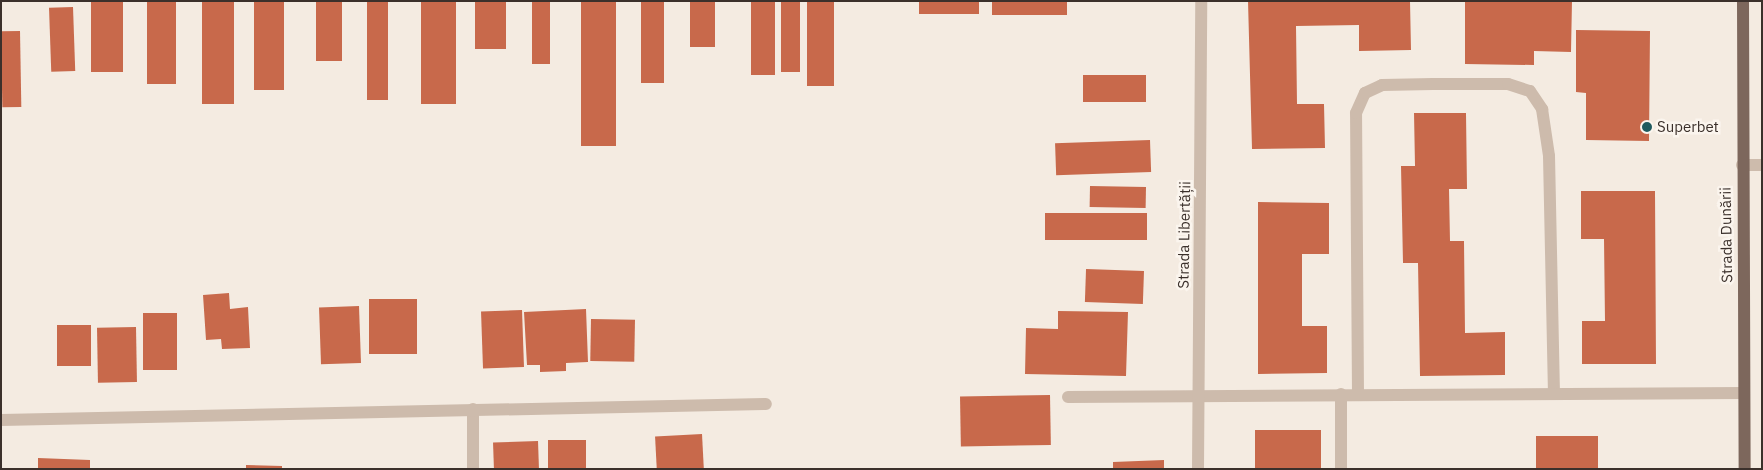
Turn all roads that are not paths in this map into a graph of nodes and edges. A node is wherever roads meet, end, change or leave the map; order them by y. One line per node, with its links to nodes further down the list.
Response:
1 (1201, 1): 9 (street, Strada Libertății)
2 (1743, 1): 4 (main road, Strada Dunării)
3 (1762, 165): 4 (street)
4 (1742, 166): 5 (main road, Strada Dunării)
5 (1744, 393): 8 (street); 17 (main road, Strada Dunării)
6 (1341, 394): 7 (street); 9 (street); 16 (street)
7 (1358, 394): 8 (street); 8 (street)
8 (1554, 394)
9 (1198, 395): 10 (street); 15 (street, Strada Libertății)
10 (1068, 397)
11 (766, 404): 12 (street)
12 (473, 409): 13 (street); 14 (street)
13 (1, 420)
14 (473, 469)
15 (1198, 469)
16 (1341, 469)
17 (1745, 469)

